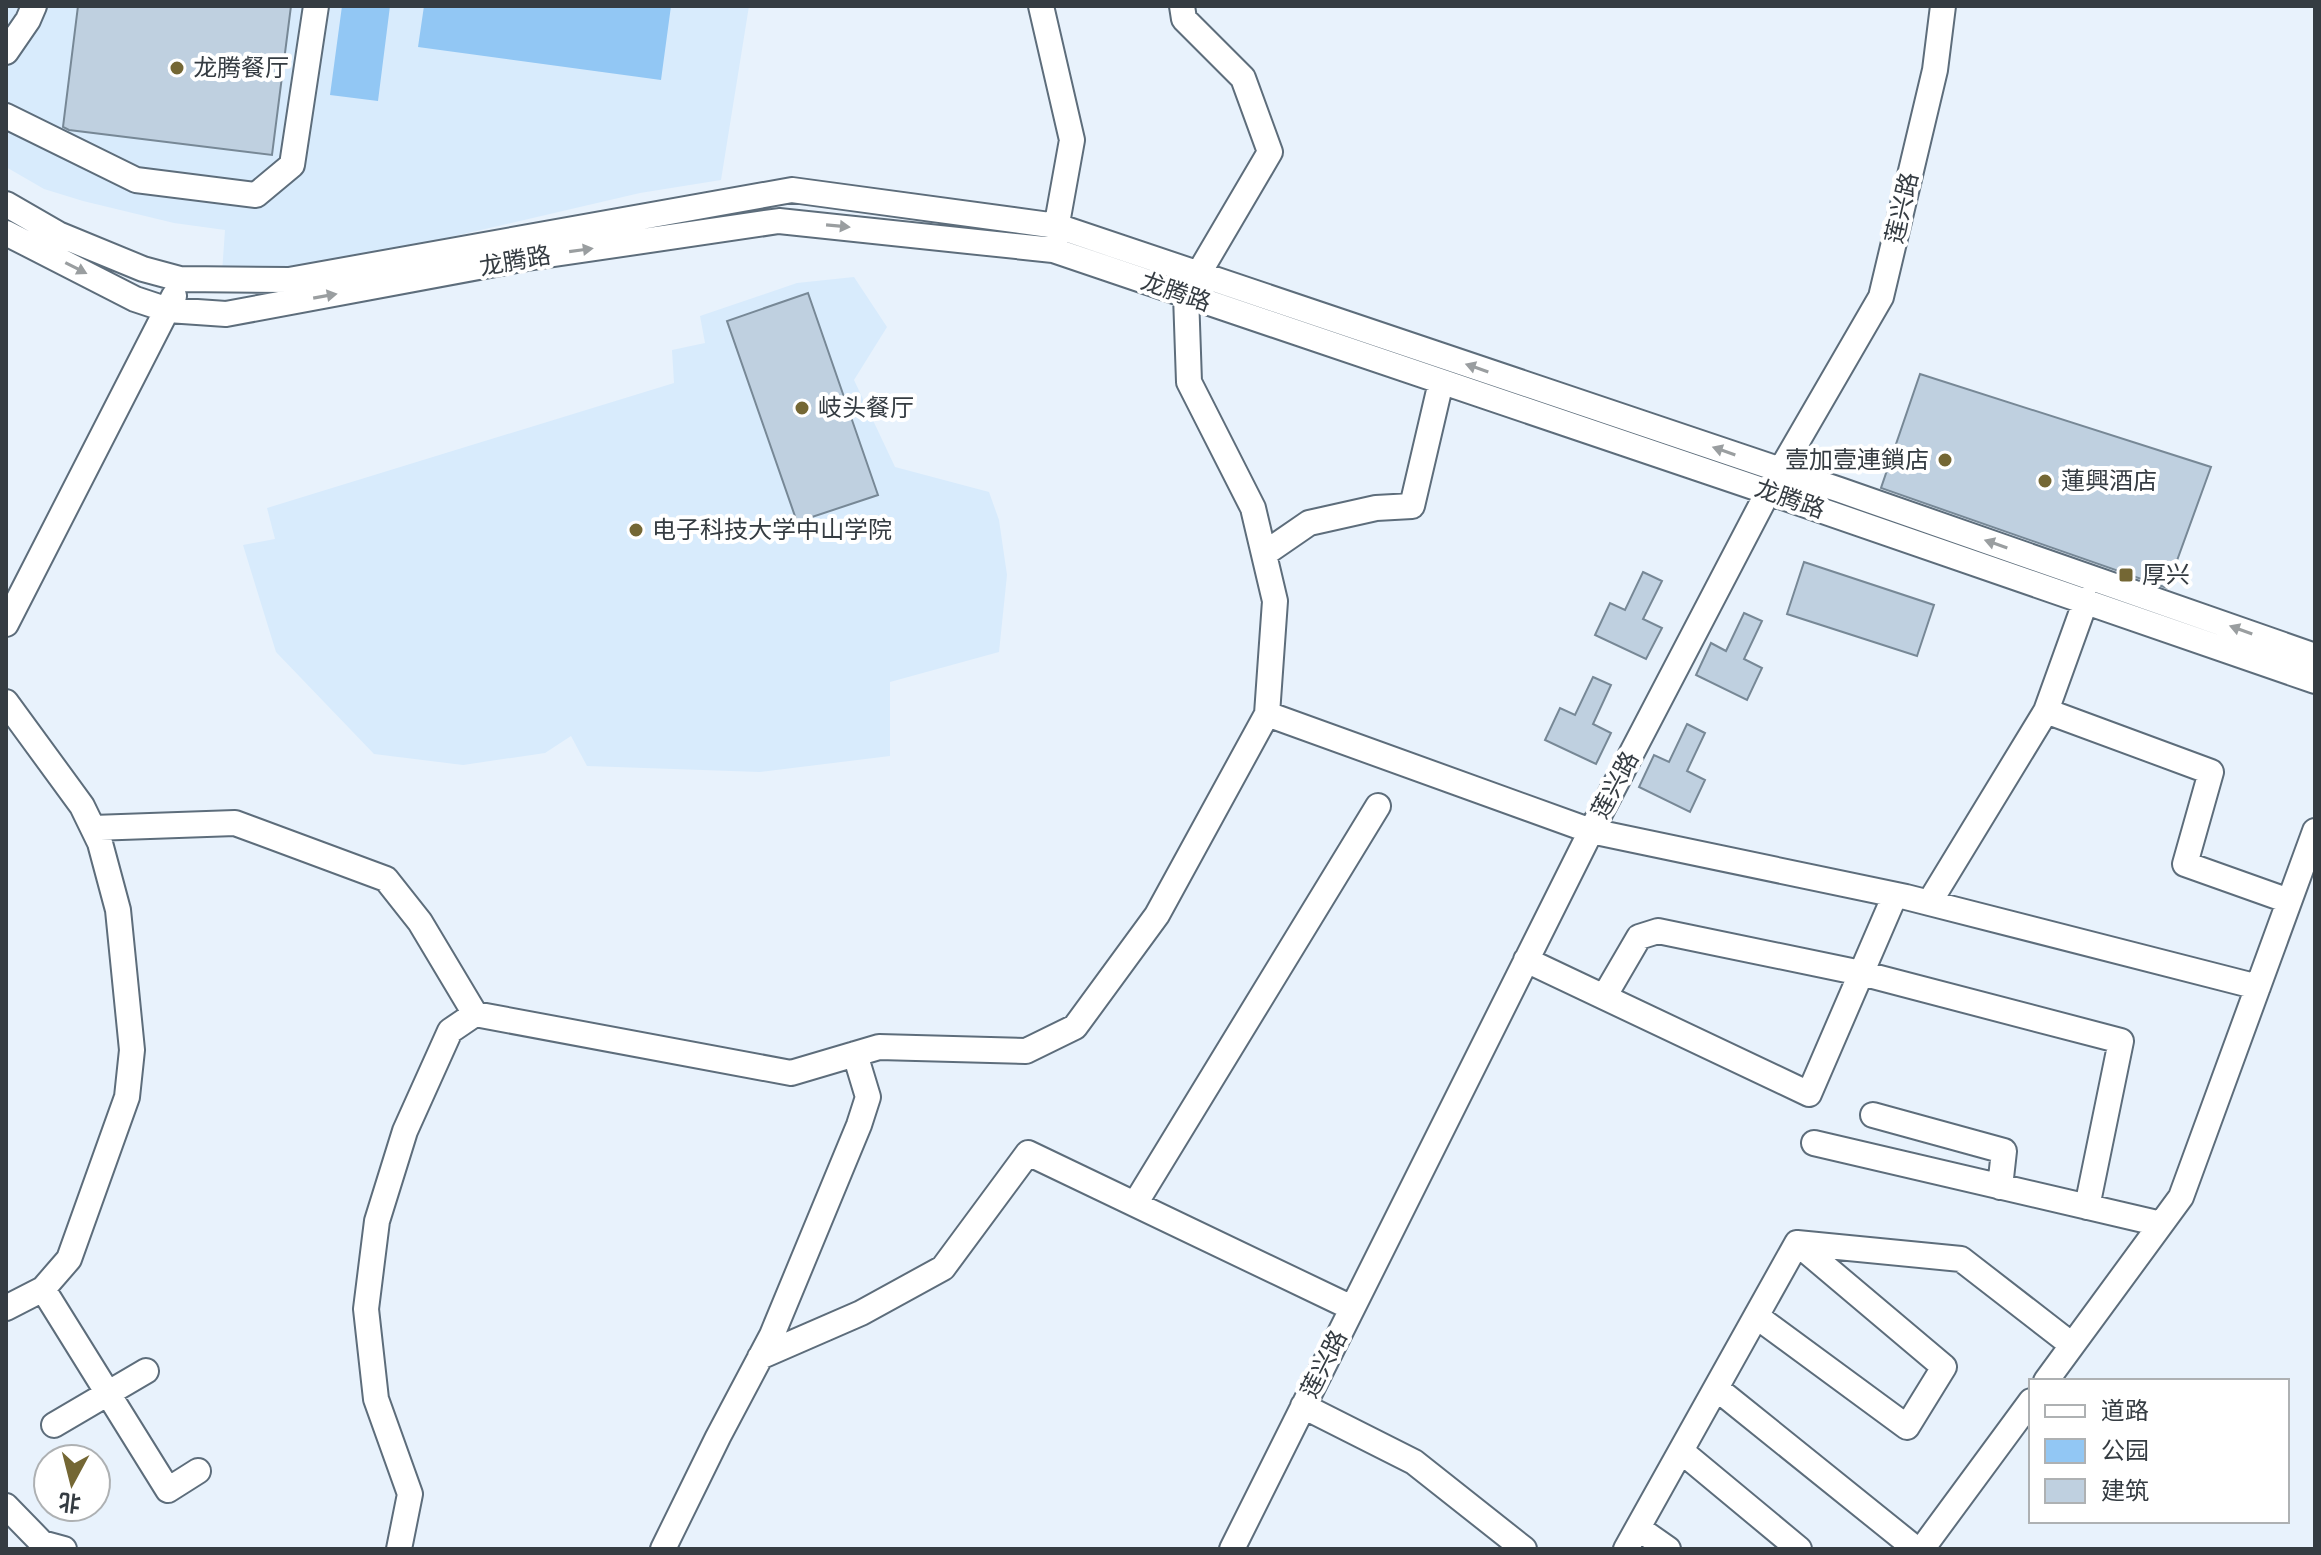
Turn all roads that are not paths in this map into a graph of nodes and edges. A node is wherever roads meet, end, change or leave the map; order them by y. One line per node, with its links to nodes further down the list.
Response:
1 (34, 6): 6 (street)
2 (316, 6): 7 (street)
3 (1041, 6): 9 (street)
4 (1182, 6): 12 (street)
5 (1943, 6): 17 (street, 莲兴路)
6 (6, 52)
7 (6, 116)
8 (6, 204): 13 (street, 龙腾路)
9 (1057, 226): 11 (street); 12 (street, 龙腾路); 13 (street, 龙腾路)
10 (6, 233): 15 (street, 龙腾路, one-way to 15)
11 (1053, 250): 14 (street, 龙腾路); 15 (street, 龙腾路, one-way to 11)
12 (1199, 274): 14 (street); 17 (street, 龙腾路, one-way to 12)
13 (180, 279): 15 (street)
14 (1186, 295): 16 (street, 龙腾路); 19 (street)
15 (168, 310): 21 (street)
16 (1441, 382): 18 (street, 龙腾路); 19 (street)
17 (1780, 470): 18 (street, 莲兴路); 22 (street, 龙腾路, one-way to 17)
18 (1768, 492): 20 (street, 龙腾路); 29 (street, 莲兴路)
19 (1264, 554): 26 (street)
20 (2086, 600): 23 (street, 龙腾路); 25 (street)
21 (6, 624)
22 (2315, 656)
23 (2315, 681)
24 (6, 702): 28 (street)
25 (2046, 711): 32 (street); 33 (street)
26 (1267, 714): 29 (street); 39 (street)
27 (1378, 806): 43 (street)
28 (93, 828): 38 (street); 47 (street)
29 (1591, 831): 31 (street); 34 (street, 莲兴路)
30 (2315, 831): 32 (street)
31 (1895, 895): 33 (street); 35 (street)
32 (2289, 901): 36 (street)
33 (1929, 903): 36 (street)
34 (1526, 960): 37 (street); 49 (street, 莲兴路)
35 (1861, 973): 37 (street); 37 (street); 44 (street)
36 (2258, 987): 45 (street)
37 (1604, 997)
38 (475, 1014): 39 (street); 64 (street)
39 (855, 1054): 52 (street)
40 (1873, 1115): 42 (street)
41 (1814, 1143): 42 (street)
42 (2000, 1187): 44 (street)
43 (1135, 1204): 49 (street); 52 (street)
44 (2087, 1207): 45 (street)
45 (2161, 1224): 51 (street)
46 (1797, 1243): 50 (street); 50 (street); 51 (street)
47 (43, 1289): 48 (street); 60 (street)
48 (6, 1308)
49 (1352, 1308): 57 (street, 莲兴路)
50 (1756, 1316): 55 (street)
51 (2072, 1345): 54 (street)
52 (760, 1357): 65 (street)
53 (146, 1371): 58 (street)
54 (2047, 1379)
55 (1716, 1388): 59 (street); 70 (street)
56 (2029, 1404): 71 (street)
57 (1303, 1406): 66 (street, 莲兴路); 67 (street)
58 (54, 1425)
59 (1681, 1451): 62 (street); 69 (street)
60 (198, 1471)
61 (6, 1506): 63 (street)
62 (1632, 1538): 68 (street)
63 (64, 1549)
64 (399, 1549)
65 (663, 1549)
66 (1232, 1549)
67 (1524, 1549)
68 (1668, 1549)
69 (1799, 1549)
70 (1916, 1549)
71 (1922, 1549)

